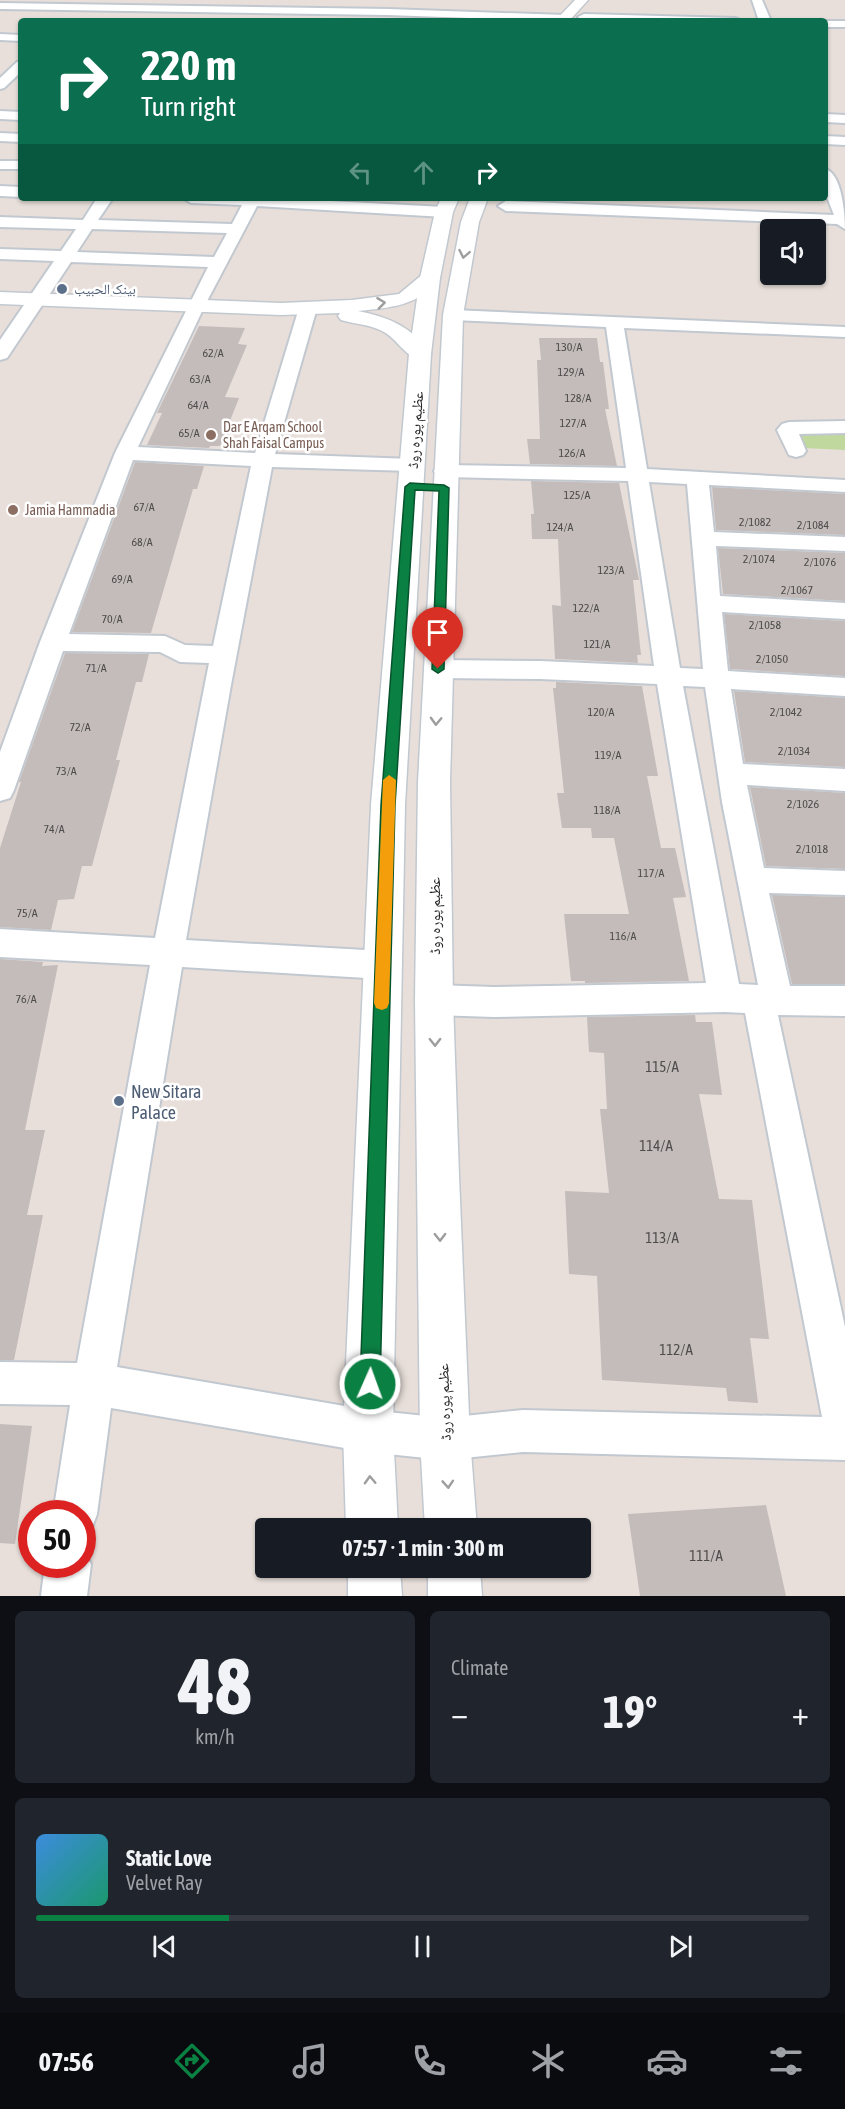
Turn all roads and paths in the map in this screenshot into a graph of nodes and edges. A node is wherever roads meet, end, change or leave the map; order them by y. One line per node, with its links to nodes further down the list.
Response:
1 (392, 0): 10 (street)
2 (582, 0): 15 (main road)
3 (599, 0): 16 (main road)
4 (757, 0): 18 (street)
5 (431, 1): 9 (street)
6 (81, 3): 7 (street); 8 (street); 12 (street)
7 (235, 4): 10 (street); 13 (street)
8 (0, 6)
9 (423, 14): 10 (street); 14 (street)
10 (383, 15)
11 (697, 17): 17 (street)
12 (66, 18)
13 (225, 18)
14 (480, 18)
15 (564, 18)
16 (583, 18)
17 (640, 18)
18 (764, 18)
19 (828, 24): 20 (street)
20 (845, 24)
21 (0, 37): 22 (street)
22 (18, 38)
23 (10, 75): 24 (street)
24 (0, 85)
25 (0, 115): 26 (street)
26 (18, 116)
27 (828, 118): 28 (street)
28 (845, 119)
29 (0, 138): 30 (street)
30 (18, 138)
31 (828, 140): 32 (street)
32 (845, 141)
33 (0, 165): 34 (street)
34 (18, 165)
35 (828, 168): 38 (street)
36 (0, 191): 37 (street)
37 (18, 192)
38 (834, 192): 46 (street)
39 (103, 201): 48 (street)
40 (252, 201): 49 (street)
41 (323, 201): 42 (street)
42 (358, 202): 44 (street)
43 (492, 202): 45 (street); 58 (main road, عظیم پورہ روڈ, one-way to 58)
44 (447, 205): 53 (main road, عظیم پورہ روڈ)
45 (632, 205): 46 (street)
46 (844, 221)
47 (0, 222): 48 (street)
48 (87, 224): 49 (street); 51 (street)
49 (237, 229): 52 (street)
50 (0, 254): 51 (street)
51 (65, 257): 52 (street); 55 (street)
52 (219, 262): 56 (street)
53 (430, 278): 57 (main road, one-way to 53); 62 (main road, عظیم پورہ روڈ)
54 (0, 298): 55 (main road)
55 (36, 299): 56 (main road); 61 (street)
56 (196, 306): 57 (main road); 65 (street)
57 (307, 310): 62 (main road); 66 (street)
58 (453, 315): 59 (street); 70 (main road, عظیم پورہ روڈ)
59 (614, 321): 60 (street); 67 (street)
60 (845, 332)
61 (2, 350)
62 (420, 354): 68 (main road, عظیم پورہ روڈ)
63 (845, 427): 64 (street)
64 (796, 451)
65 (125, 453): 66 (street); 76 (street)
66 (263, 460): 68 (street); 77 (street)
67 (637, 475): 69 (street); 70 (street); 79 (street)
68 (411, 476): 70 (main road); 89 (main road, عظیم پورہ روڈ)
69 (697, 478): 71 (street); 72 (street)
70 (444, 479): 78 (main road, عظیم پورہ روڈ)
71 (845, 486)
72 (705, 539): 73 (street); 74 (street)
73 (845, 544)
74 (710, 603): 75 (street); 80 (street)
75 (845, 611)
76 (53, 642): 77 (street); 84 (street)
77 (222, 655): 88 (street)
78 (438, 669): 79 (street); 91 (main road, عظیم پورہ روڈ, one-way to 91)
79 (668, 675): 80 (street); 90 (street)
80 (716, 680): 81 (street); 82 (street)
81 (845, 687)
82 (731, 774): 83 (street); 85 (street)
83 (845, 780)
84 (0, 790)
85 (751, 880): 86 (street); 90 (street)
86 (845, 883)
87 (0, 943): 88 (street)
88 (168, 952): 89 (street); 94 (street)
89 (383, 965): 96 (main road, عظیم پورہ روڈ)
90 (754, 999): 91 (street); 92 (street); 95 (street)
91 (434, 1000): 97 (main road, عظیم پورہ روڈ, one-way to 97)
92 (845, 1001)
93 (0, 1383): 94 (street)
94 (92, 1384): 96 (street); 99 (street)
95 (845, 1426)
96 (368, 1431): 97 (street); 100 (main road, عظیم پورہ روڈ, one-way to 96)
97 (445, 1439): 98 (street); 101 (main road, عظیم پورہ روڈ, one-way to 101)
98 (845, 1439)
99 (77, 1500)
100 (372, 1518)
101 (450, 1518)
102 (66, 1578): 105 (street)
103 (374, 1578): 106 (main road)
104 (455, 1578): 107 (main road)
105 (64, 1596)
106 (375, 1596)
107 (456, 1596)

